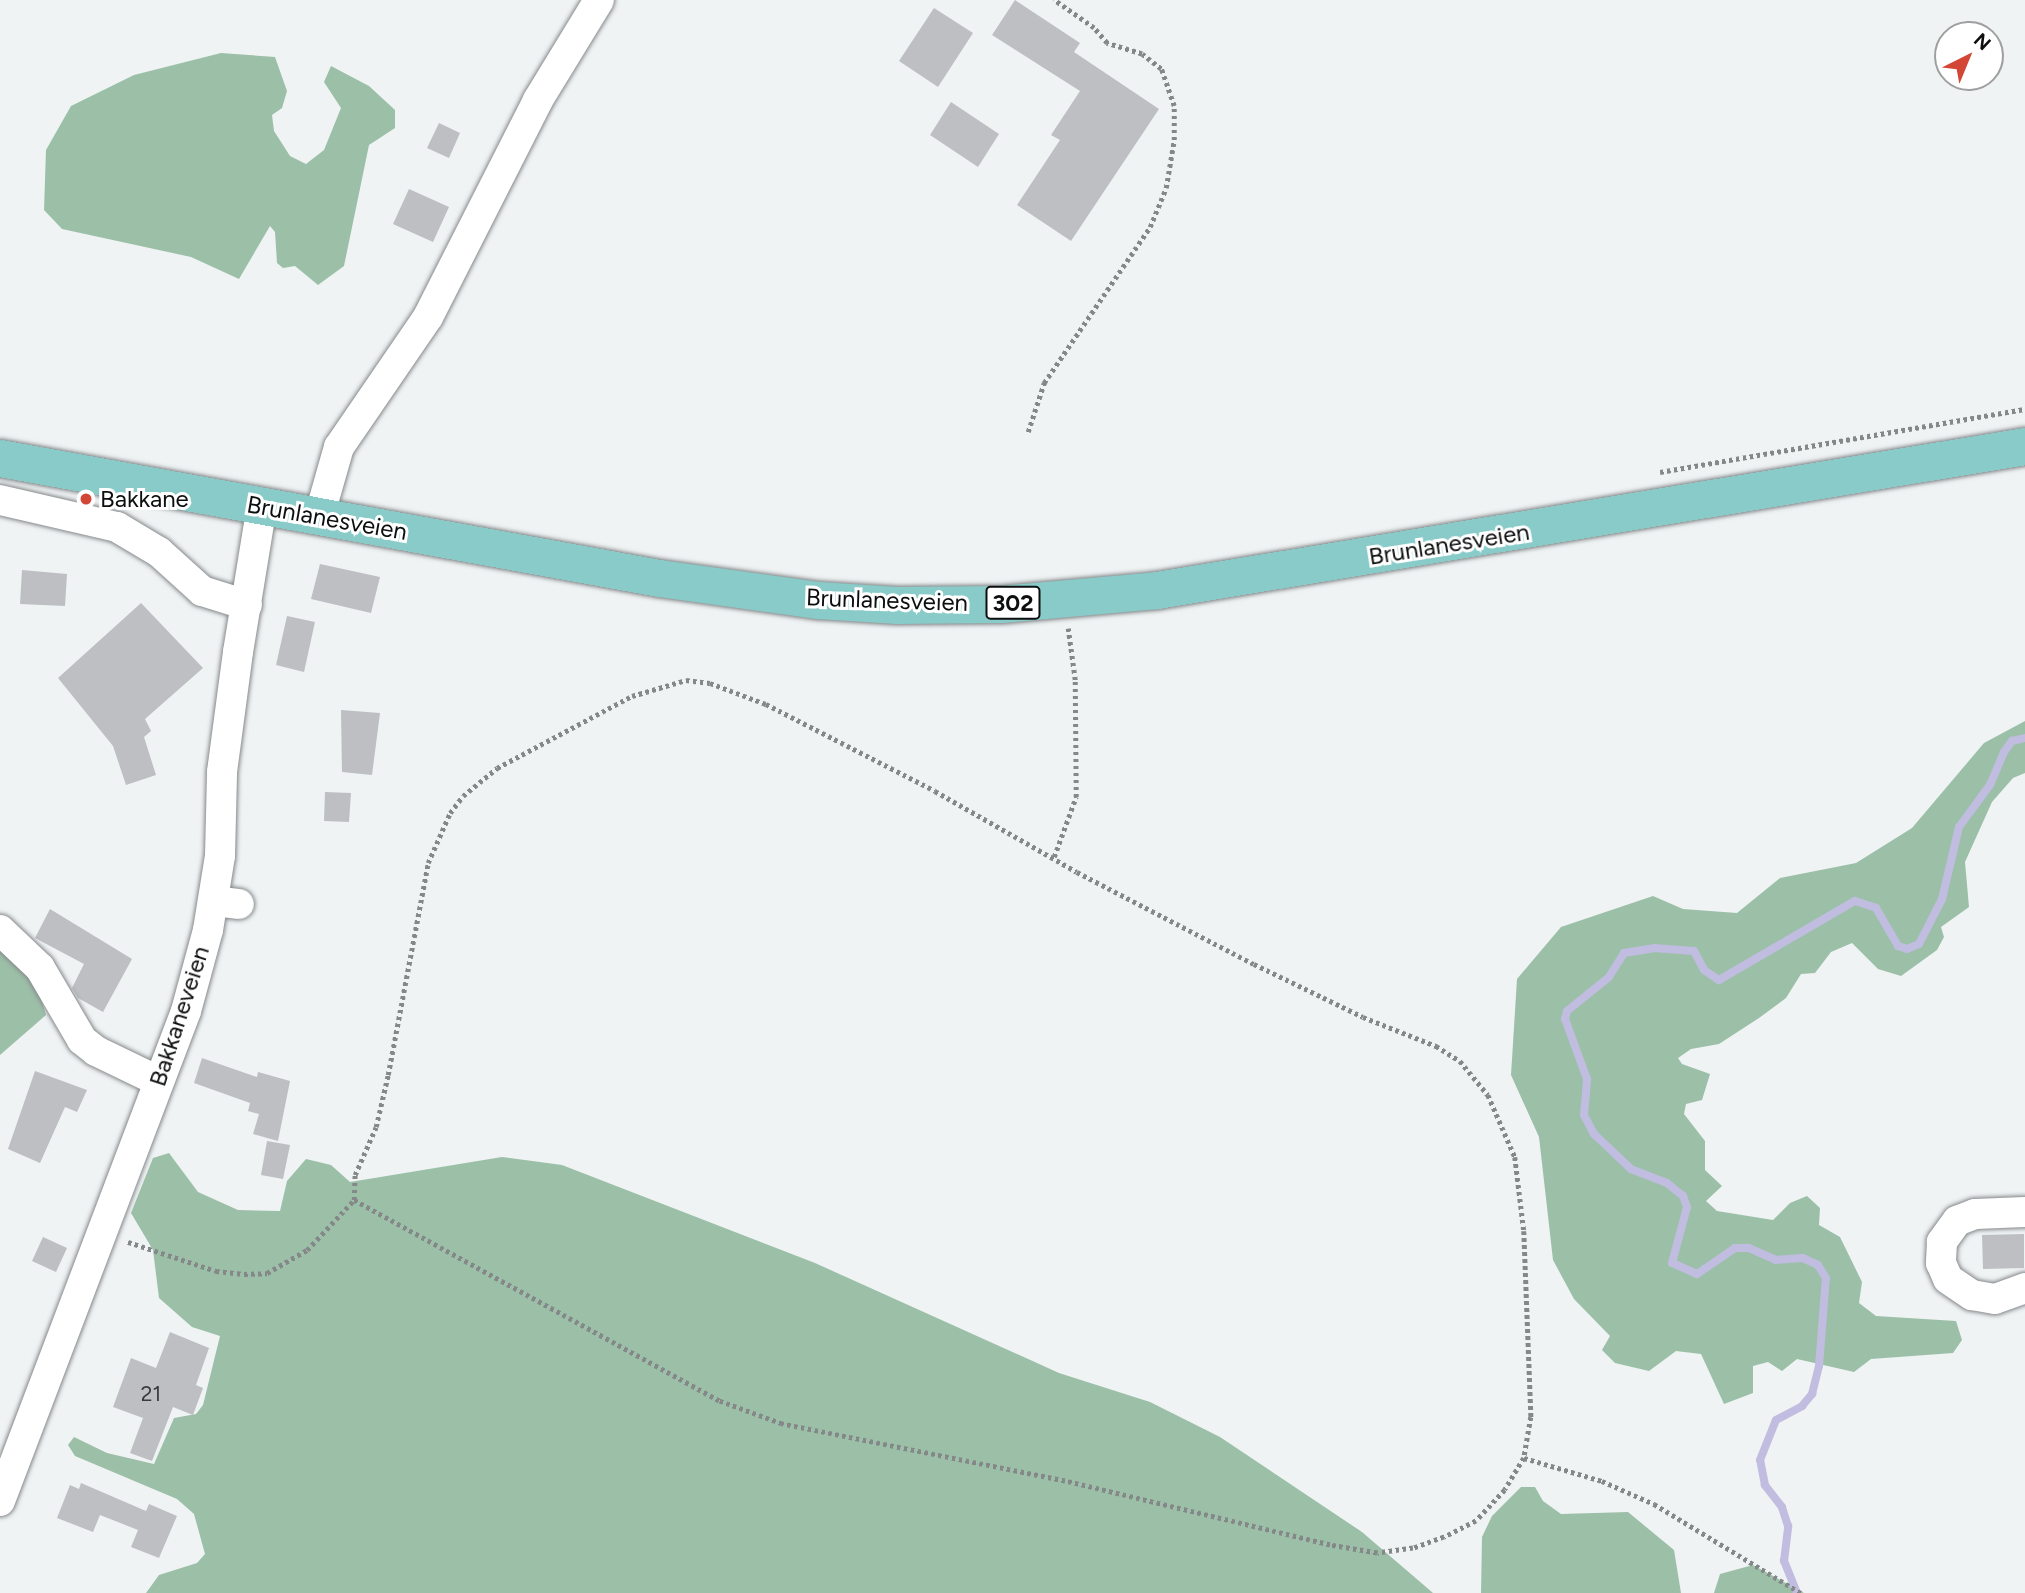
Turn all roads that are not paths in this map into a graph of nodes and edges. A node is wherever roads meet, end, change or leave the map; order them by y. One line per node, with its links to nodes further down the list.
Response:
1 (599, 0): 6 (street)
2 (2025, 446): 6 (main road, Brunlanesveien / 302)
3 (0, 458): 5 (main road, Brunlanesveien / 302)
4 (0, 500): 7 (street)
5 (262, 506): 6 (main road, Brunlanesveien / 302); 7 (street, Bakkaneveien)
6 (319, 517)
7 (247, 606): 9 (street, Bakkaneveien)
8 (0, 930): 9 (street)
9 (158, 1081): 12 (street, Bakkaneveien)
10 (2025, 1212): 11 (street)
11 (2025, 1288)
12 (0, 1501)

